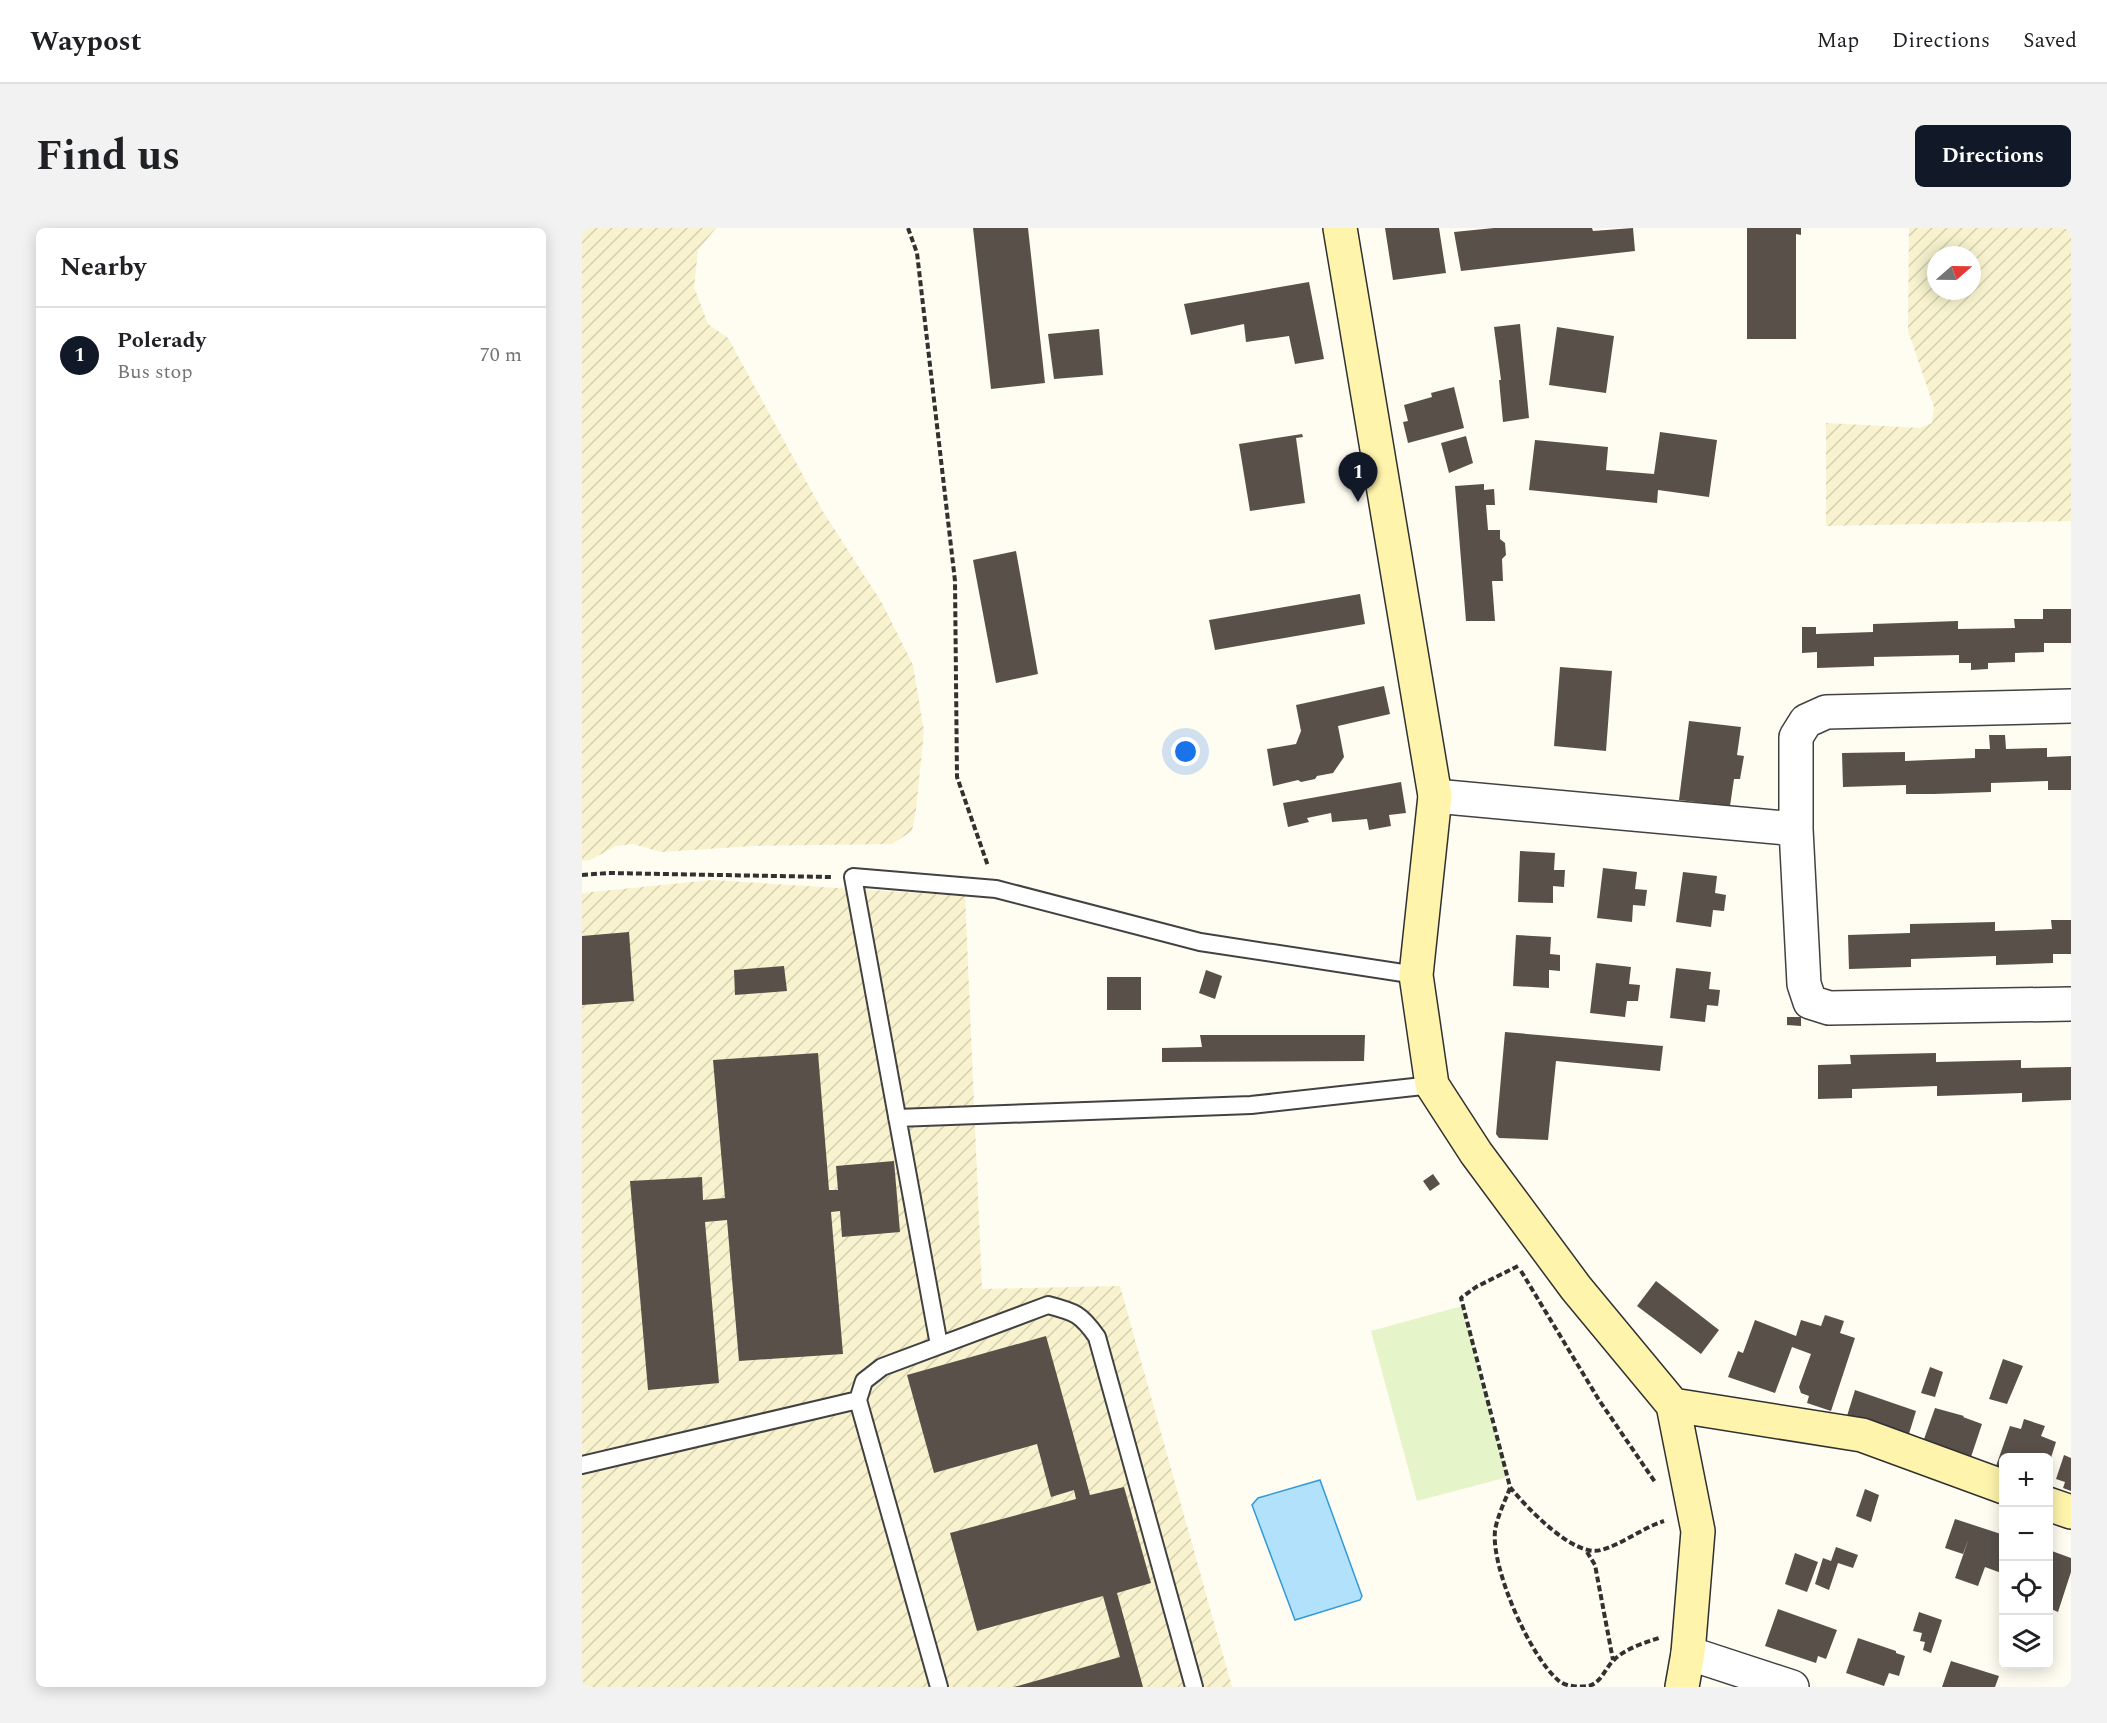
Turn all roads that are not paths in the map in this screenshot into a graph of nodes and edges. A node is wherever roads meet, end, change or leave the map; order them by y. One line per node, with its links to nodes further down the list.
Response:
1 (1340, 228): 3 (street)
2 (2071, 706): 4 (street)
3 (1435, 796): 4 (street); 5 (street)
4 (1796, 829): 6 (street)
5 (1416, 975): 7 (street); 8 (lane)
6 (2071, 1004)
7 (1432, 1085): 8 (lane); 11 (street)
8 (897, 1118): 9 (lane)
9 (939, 1346): 10 (lane); 18 (lane)
10 (858, 1400): 12 (lane); 17 (lane)
11 (1673, 1405): 13 (street); 16 (street)
12 (582, 1466)
13 (1999, 1485)
14 (2053, 1505): 15 (street)
15 (2071, 1512)
16 (1675, 1649): 19 (street); 20 (street)
17 (939, 1687)
18 (1194, 1687)
19 (1682, 1687)
20 (1792, 1687)

